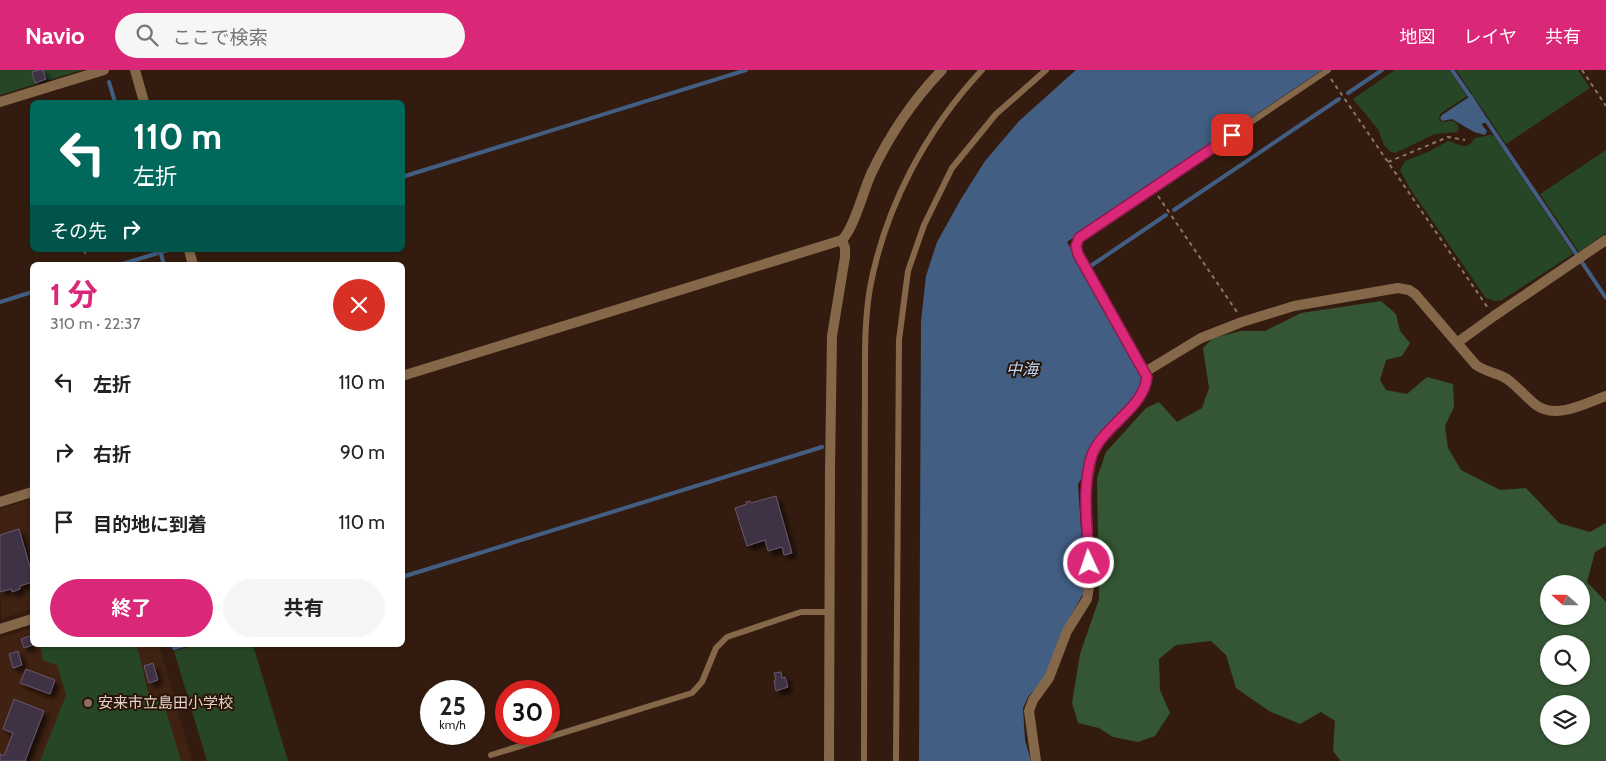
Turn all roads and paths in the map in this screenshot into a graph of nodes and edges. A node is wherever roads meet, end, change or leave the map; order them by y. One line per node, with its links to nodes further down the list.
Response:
1 (104, 70): 9 (street)
2 (135, 70): 8 (street)
3 (942, 70): 14 (street)
4 (982, 70): 31 (lane)
5 (1046, 70): 32 (lane)
6 (1582, 70): 10 (path)
7 (1327, 71): 12 (path); 13 (lane)
8 (143, 100)
9 (0, 102)
10 (1606, 106)
11 (1465, 140): 12 (path)
12 (1388, 162): 19 (path)
13 (1153, 188): 18 (path); 21 (lane)
14 (842, 240): 22 (street); 26 (street)
15 (1606, 240): 19 (street)
16 (85, 252): 17 (path)
17 (86, 255)
18 (1240, 316)
19 (1494, 316): 20 (street)
20 (1458, 342): 21 (street); 23 (street)
21 (1142, 367): 33 (street)
22 (405, 375)
23 (1606, 396)
24 (30, 493): 25 (street)
25 (0, 502)
26 (830, 612): 29 (lane); 30 (street)
27 (30, 620): 28 (street)
28 (0, 629)
29 (492, 755)
30 (829, 761)
31 (864, 761)
32 (896, 761)
33 (1036, 761)

